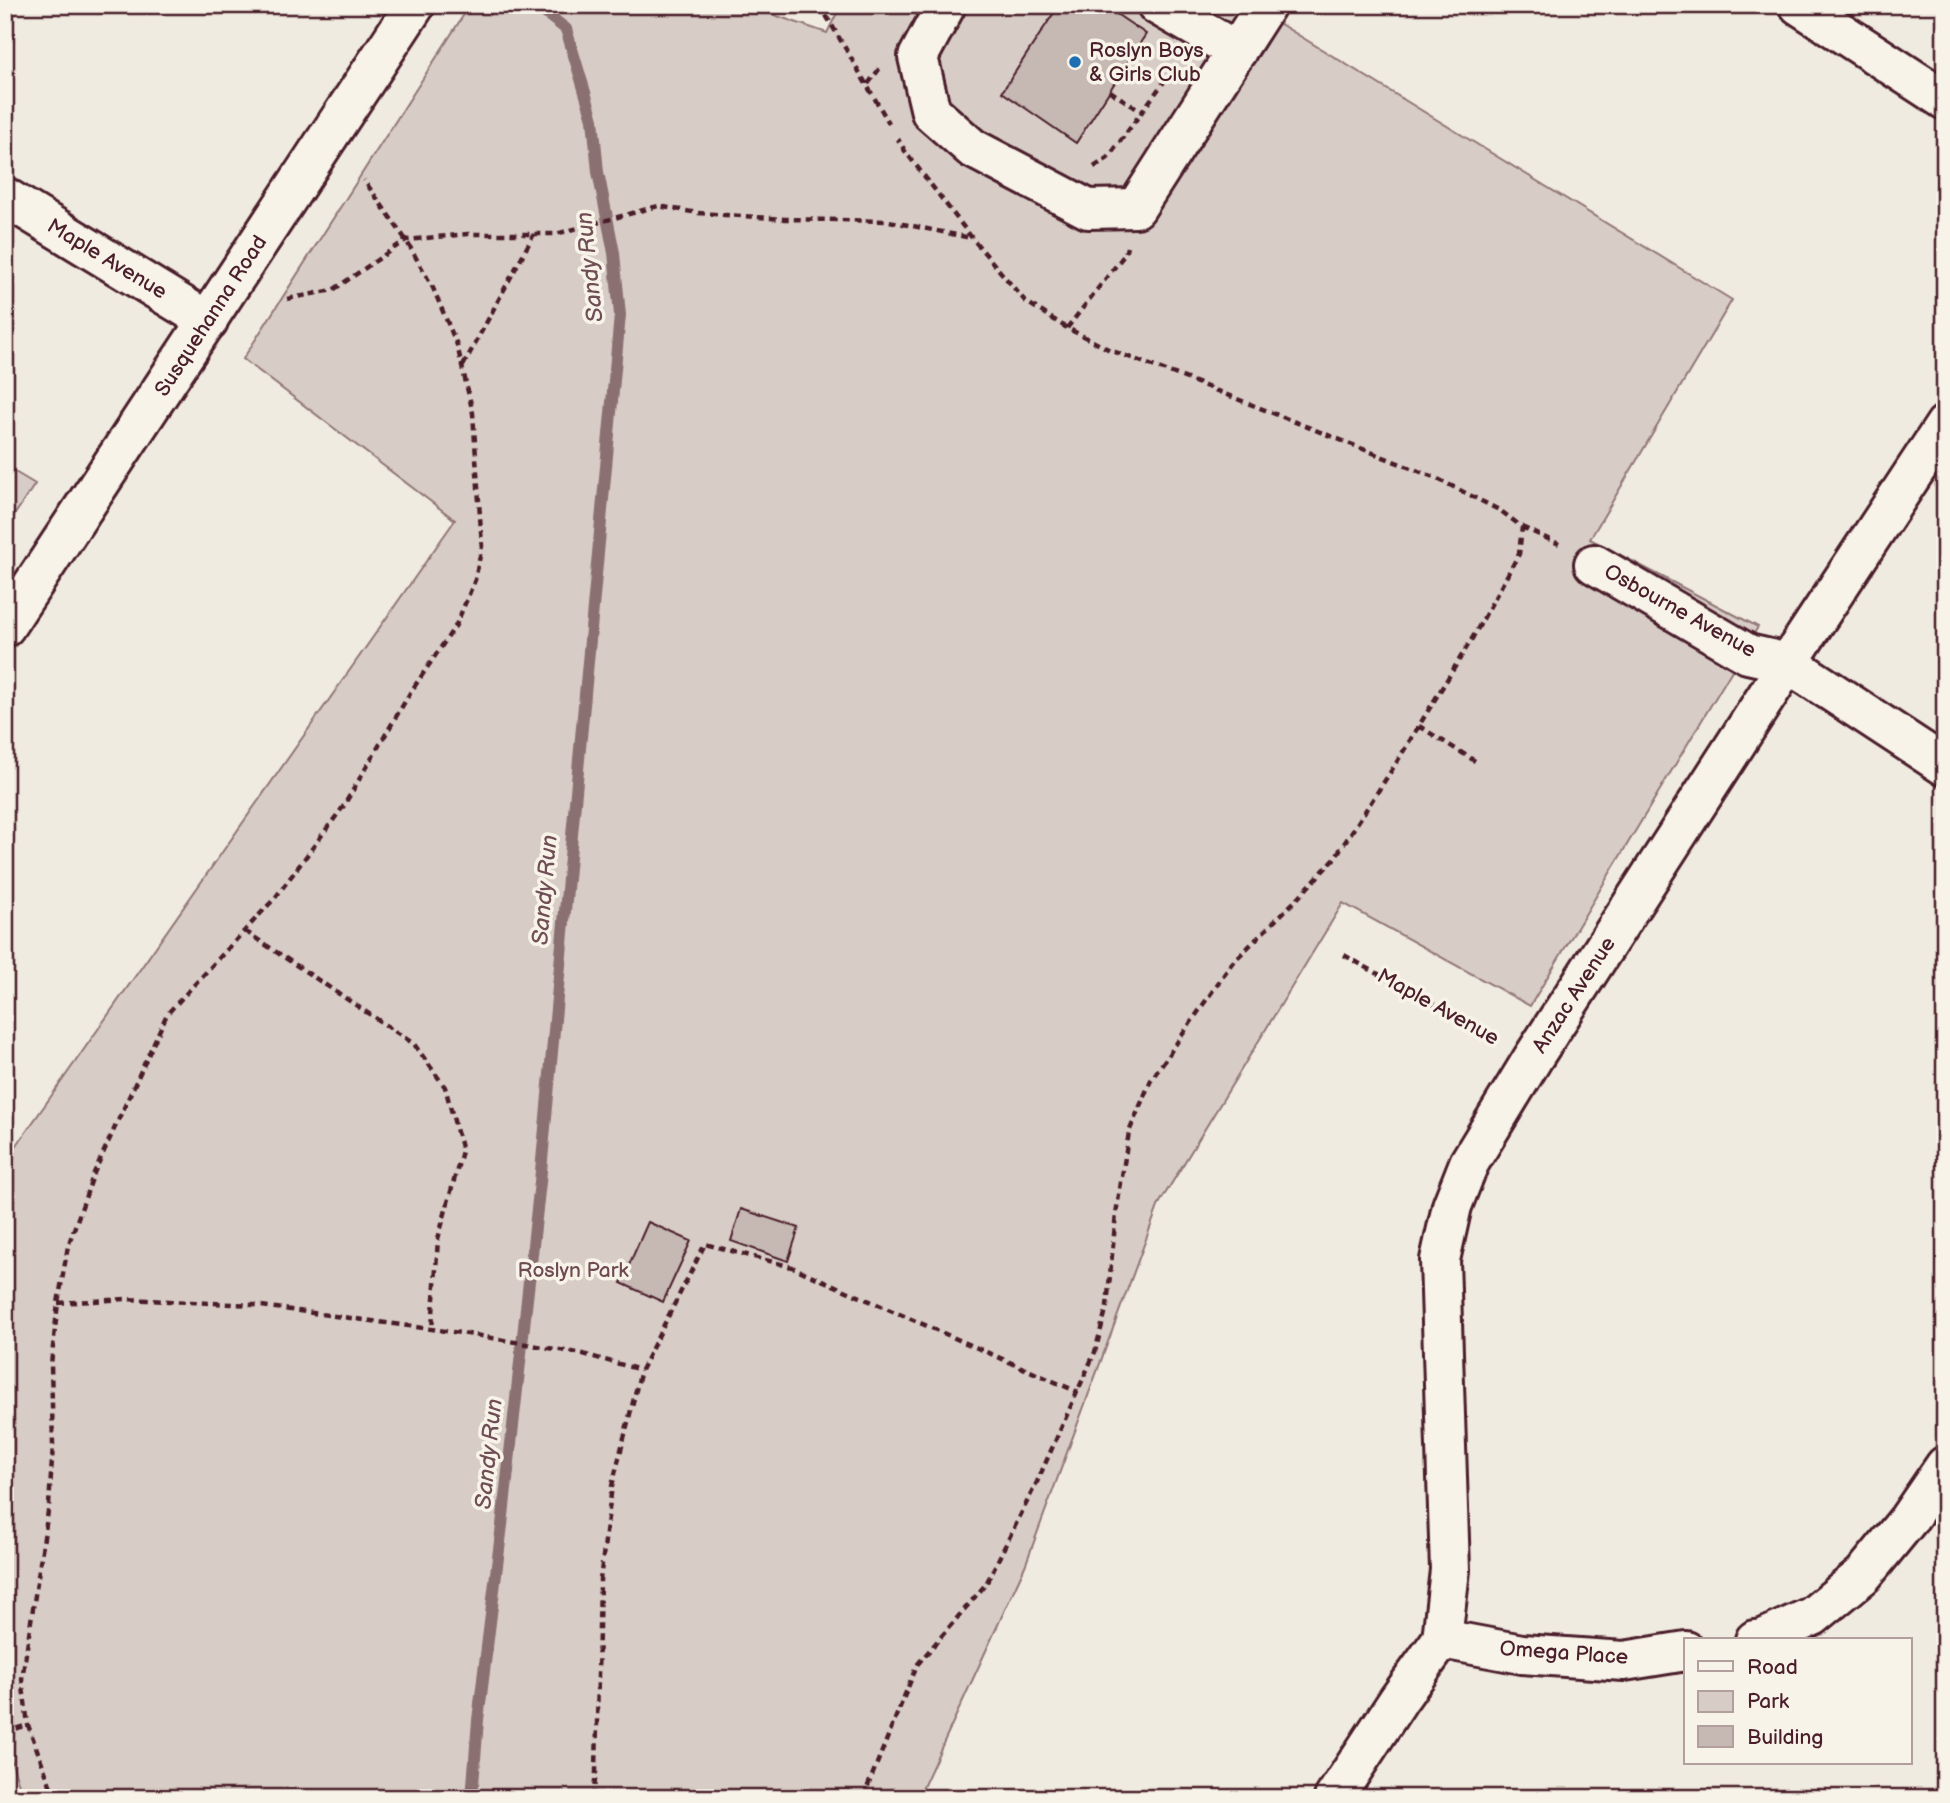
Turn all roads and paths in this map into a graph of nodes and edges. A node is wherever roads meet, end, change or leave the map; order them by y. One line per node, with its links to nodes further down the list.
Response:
1 (415, 5): 18 (street, Susquehanna Road)
2 (946, 5): 12 (street)
3 (1157, 5): 6 (street)
4 (1266, 5): 7 (street)
5 (1799, 5): 9 (street)
6 (1201, 31): 7 (street); 10 (path)
7 (1237, 51): 14 (street)
8 (1110, 91): 10 (path)
9 (1945, 100)
10 (1142, 112): 12 (path)
11 (364, 180): 16 (path)
12 (1059, 193): 14 (street)
13 (5, 197): 18 (street, Maple Avenue)
14 (1136, 208): 19 (path)
15 (534, 234): 16 (path); 19 (path); 20 (path)
16 (406, 240): 17 (path); 20 (path)
17 (287, 299)
18 (208, 321): 23 (street, Susquehanna Road)
19 (1067, 328): 25 (path)
20 (462, 367): 28 (path)
21 (1945, 425): 24 (street, Anzac Avenue)
22 (1594, 564): 24 (street, Osbourne Avenue)
23 (5, 627)
24 (1788, 663): 27 (street, Osbourne Avenue); 30 (street, Anzac Avenue)
25 (1419, 726): 26 (path); 34 (path)
26 (1475, 761)
27 (1945, 765)
28 (245, 931): 31 (path); 32 (path)
29 (1344, 955): 30 (path, Maple Avenue)
30 (1533, 1059): 37 (street, Anzac Avenue)
31 (58, 1303): 32 (path); 39 (path)
32 (432, 1329): 33 (path)
33 (641, 1370): 34 (path); 42 (path)
34 (1078, 1392): 43 (path)
35 (1945, 1466): 36 (street)
36 (1765, 1638)
37 (1442, 1639): 38 (street, Omega Place); 44 (street)
38 (1684, 1651)
39 (28, 1725): 40 (path); 41 (path)
40 (5, 1732)
41 (55, 1798)
42 (593, 1798)
43 (863, 1798)
44 (1334, 1798)

